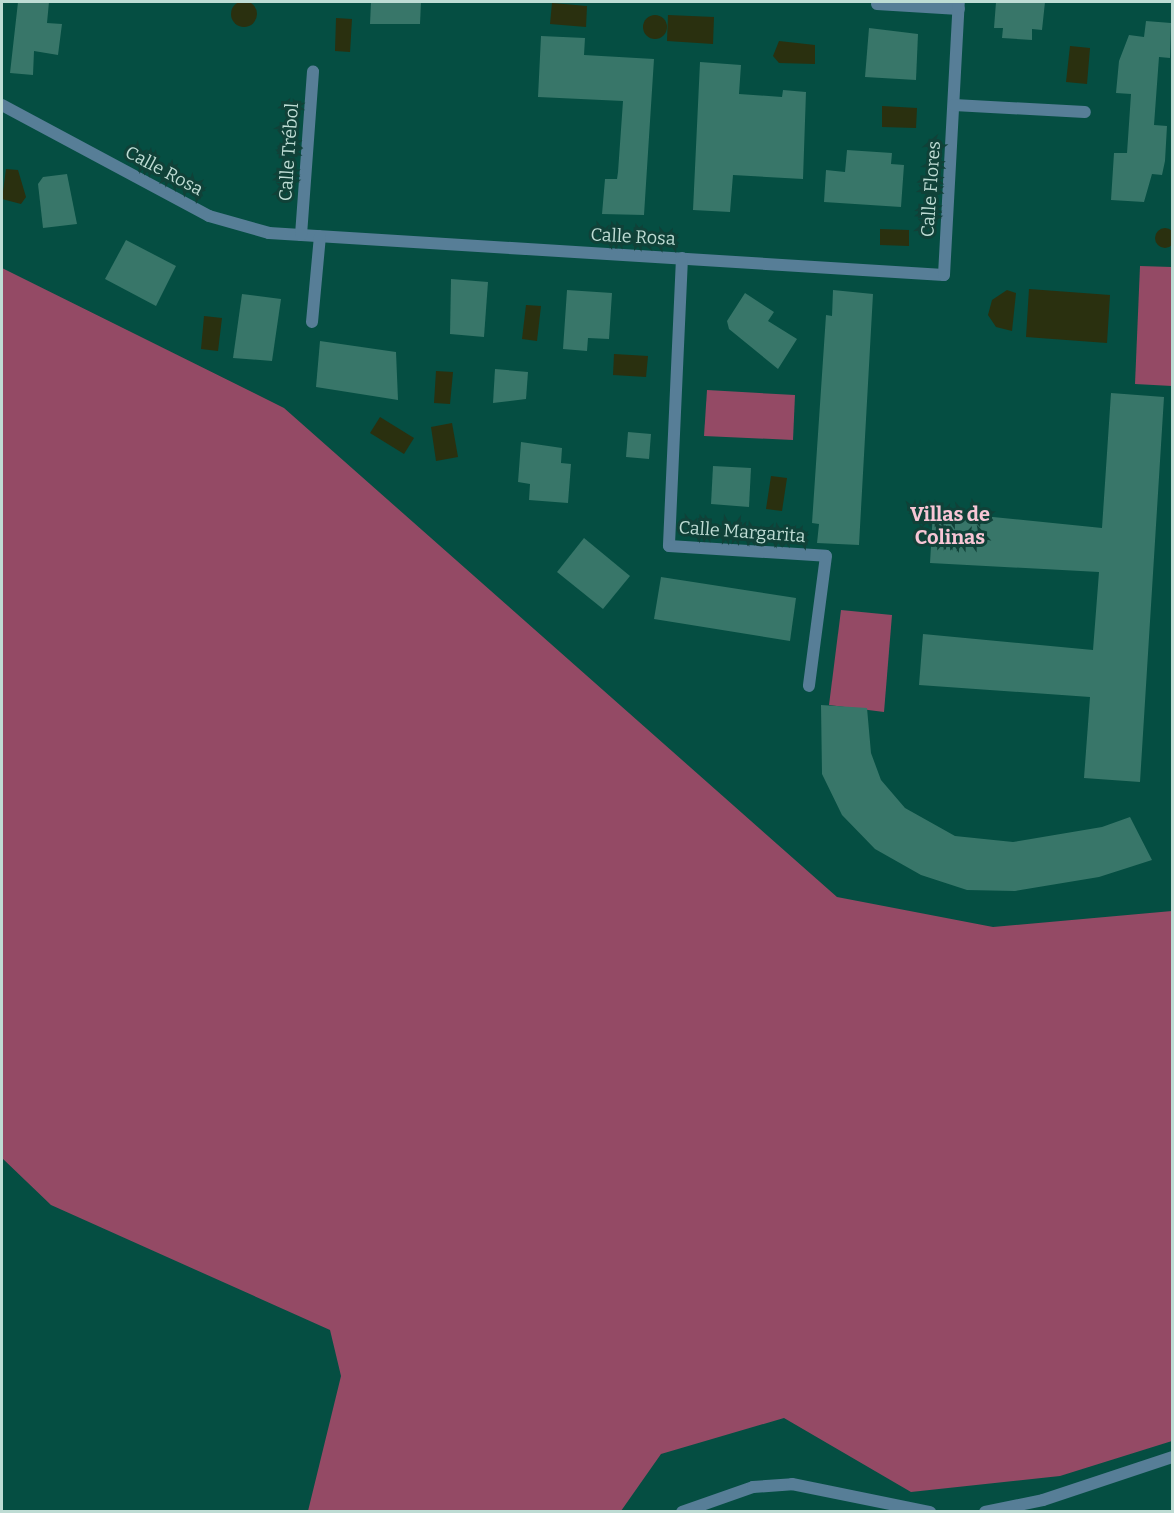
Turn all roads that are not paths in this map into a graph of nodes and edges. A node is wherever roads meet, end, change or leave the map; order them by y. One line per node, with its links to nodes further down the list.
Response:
1 (878, 4): 2 (street, Calle Flores)
2 (959, 5): 5 (street, Calle Flores)
3 (313, 71): 7 (street, Calle Trébol)
4 (2, 105): 7 (street, Calle Rosa)
5 (954, 105): 6 (street); 10 (street, Calle Flores)
6 (1085, 112)
7 (302, 235): 8 (street, Calle Rosa)
8 (320, 236): 9 (street, Calle Rosa); 11 (street)
9 (682, 258): 10 (street, Calle Rosa); 12 (street, Calle Margarita)
10 (944, 275)
11 (312, 322)
12 (809, 686)
13 (1173, 1457): 16 (street)
14 (682, 1512): 15 (street)
15 (930, 1512)
16 (984, 1512)

